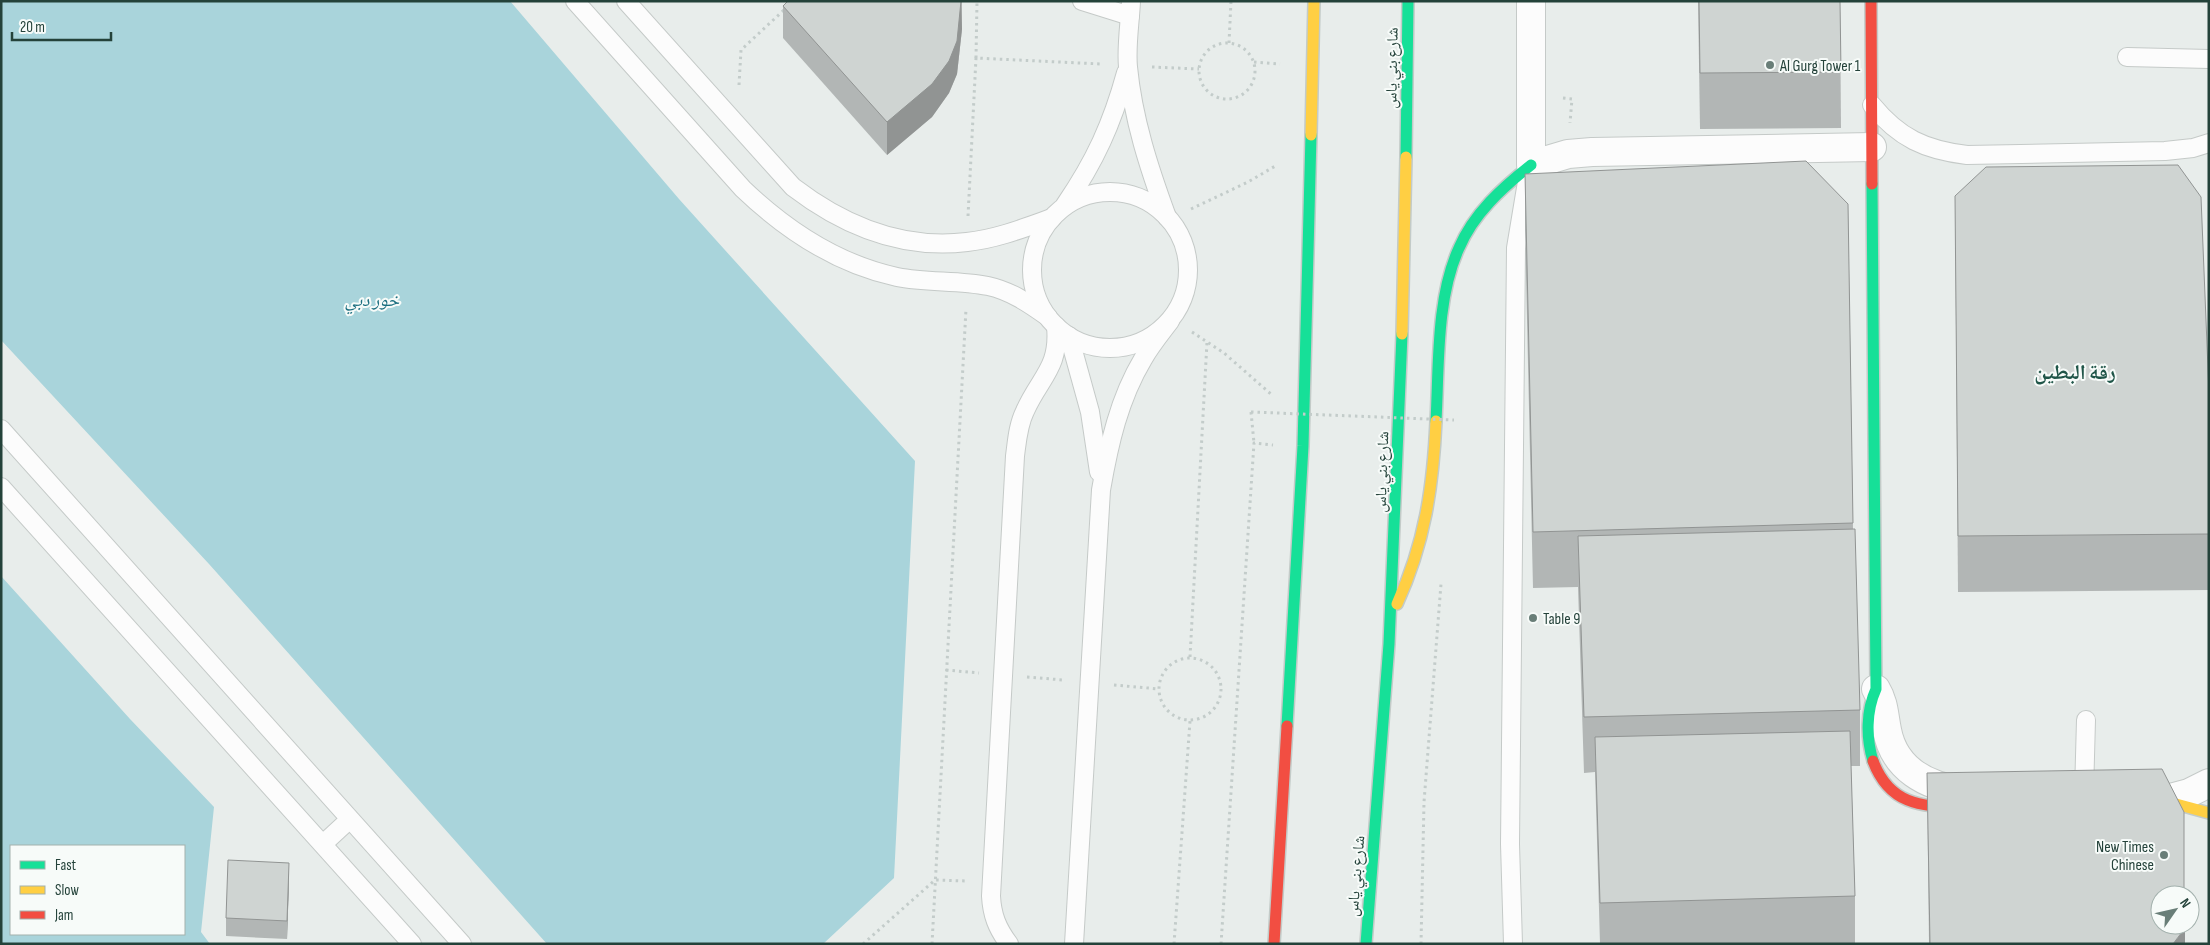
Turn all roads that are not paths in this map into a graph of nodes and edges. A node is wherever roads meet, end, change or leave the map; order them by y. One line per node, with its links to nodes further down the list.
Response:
1 (576, 1): 19 (lane)
2 (626, 1): 16 (lane)
3 (1082, 1): 8 (lane)
4 (1314, 1): 38 (main road)
5 (1408, 1): 23 (main road, شارع بني ياس)
6 (1531, 1): 15 (street)
7 (1871, 1): 12 (main road)
8 (1130, 9): 11 (lane)
9 (2127, 56): 10 (lane)
10 (2209, 59)
11 (1128, 65): 16 (lane); 17 (lane)
12 (1872, 105): 13 (lane); 14 (main road)
13 (2209, 143)
14 (1872, 147): 15 (street); 24 (main road)
15 (1530, 165): 23 (main road); 40 (lane)
16 (1057, 213): 17 (lane); 19 (lane)
17 (1167, 217): 18 (lane)
18 (1170, 321): 19 (lane); 22 (lane)
19 (1058, 327): 22 (lane); 36 (lane)
20 (1, 430): 32 (lane)
21 (1, 487): 33 (lane)
22 (1101, 490): 37 (lane)
23 (1390, 619): 39 (main road, شارع بني ياس)
24 (1876, 688): 30 (street)
25 (2086, 720): 27 (lane)
26 (2209, 782): 29 (street)
27 (2084, 801)
28 (2131, 801): 29 (main road)
29 (2160, 801): 31 (main road)
30 (1981, 805)
31 (2209, 813)
32 (349, 820): 33 (lane); 35 (lane)
33 (323, 844): 34 (lane)
34 (412, 944)
35 (462, 944)
36 (1009, 944)
37 (1074, 944)
38 (1274, 944)
39 (1366, 944)
40 (1513, 944)

